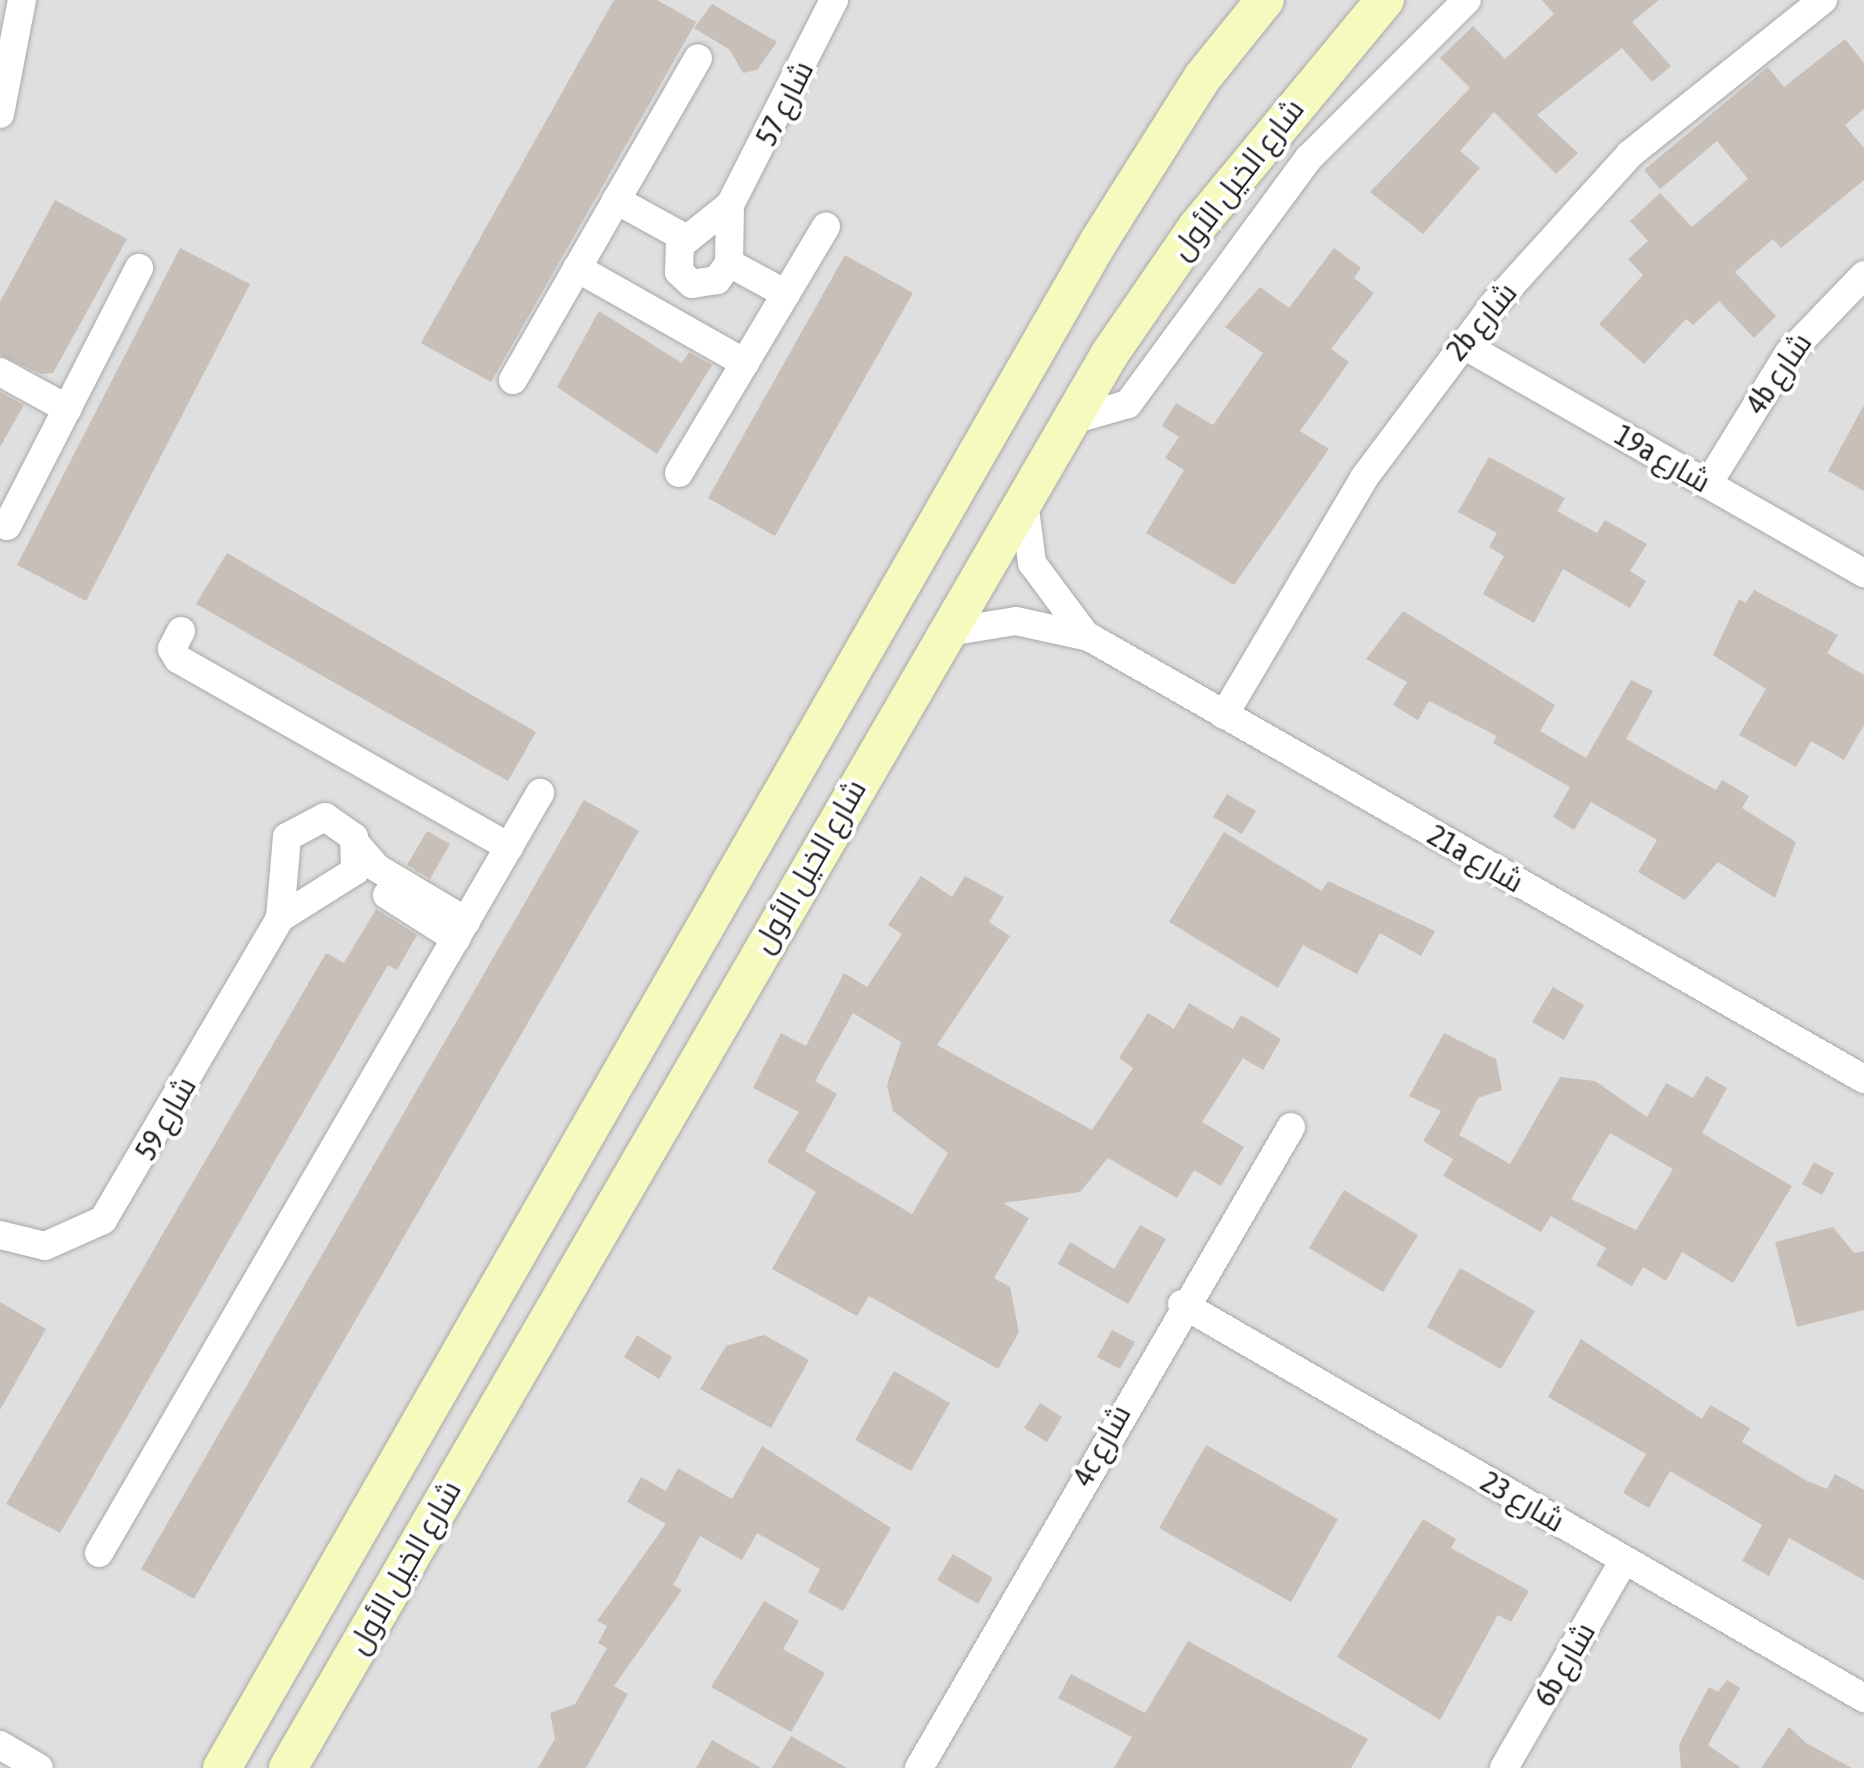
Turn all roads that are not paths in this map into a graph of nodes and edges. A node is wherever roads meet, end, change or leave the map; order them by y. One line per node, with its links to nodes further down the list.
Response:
1 (22, 0): 8 (street)
2 (834, 0): 10 (street, شارع 57)
3 (1265, 0): 39 (main road, شارع الخيل الأول)
4 (1385, 0): 23 (main road, شارع الخيل الأول)
5 (1467, 0): 23 (street)
6 (1823, 0): 18 (street, 2b شارع)
7 (698, 58): 9 (street)
8 (0, 114)
9 (616, 200): 12 (street); 15 (street)
10 (730, 204): 12 (street); 13 (street)
11 (826, 226): 17 (street)
12 (685, 238): 13 (street)
13 (728, 263): 17 (street)
14 (139, 268): 22 (street)
15 (577, 268): 19 (street); 21 (street)
16 (1864, 275): 25 (street, 4b شارع)
17 (786, 294): 19 (street)
18 (1462, 344): 25 (street, 19a شارع); 32 (street, 2b شارع)
19 (745, 362): 24 (street)
20 (0, 372): 22 (street)
21 (513, 380)
22 (68, 409): 27 (street)
23 (1068, 421): 26 (main road, شارع الخيل الأول)
24 (679, 473)
25 (1708, 484): 28 (street, 19a شارع)
26 (1024, 494): 30 (main road, شارع الخيل الأول); 31 (street, 21a شارع)
27 (7, 526)
28 (1864, 574)
29 (181, 631): 35 (street)
30 (942, 634): 31 (street, 21a شارع); 42 (main road, شارع الخيل الأول)
31 (1089, 638): 32 (street, 21a شارع)
32 (1224, 715): 40 (street, 21a شارع)
33 (540, 793): 35 (street)
34 (357, 845): 36 (street); 37 (street); 38 (street)
35 (509, 848): 38 (street)
36 (350, 878): 37 (street); 38 (street)
37 (280, 918): 43 (street, شارع 59)
38 (461, 930): 45 (street)
39 (707, 930): 42 (main road); 50 (main road, شارع الخيل الأول)
40 (1864, 1078)
41 (1291, 1127): 44 (street, 4c شارع)
42 (644, 1152): 51 (main road, شارع الخيل الأول)
43 (0, 1235)
44 (1182, 1304): 46 (street, شارع 23); 52 (street, 4c شارع)
45 (99, 1553)
46 (1624, 1560): 47 (street, شارع 23); 53 (street, 6b شارع)
47 (1864, 1698)
48 (0, 1744): 49 (street)
49 (39, 1768)
50 (222, 1768)
51 (288, 1768)
52 (919, 1768)
53 (1504, 1768)

